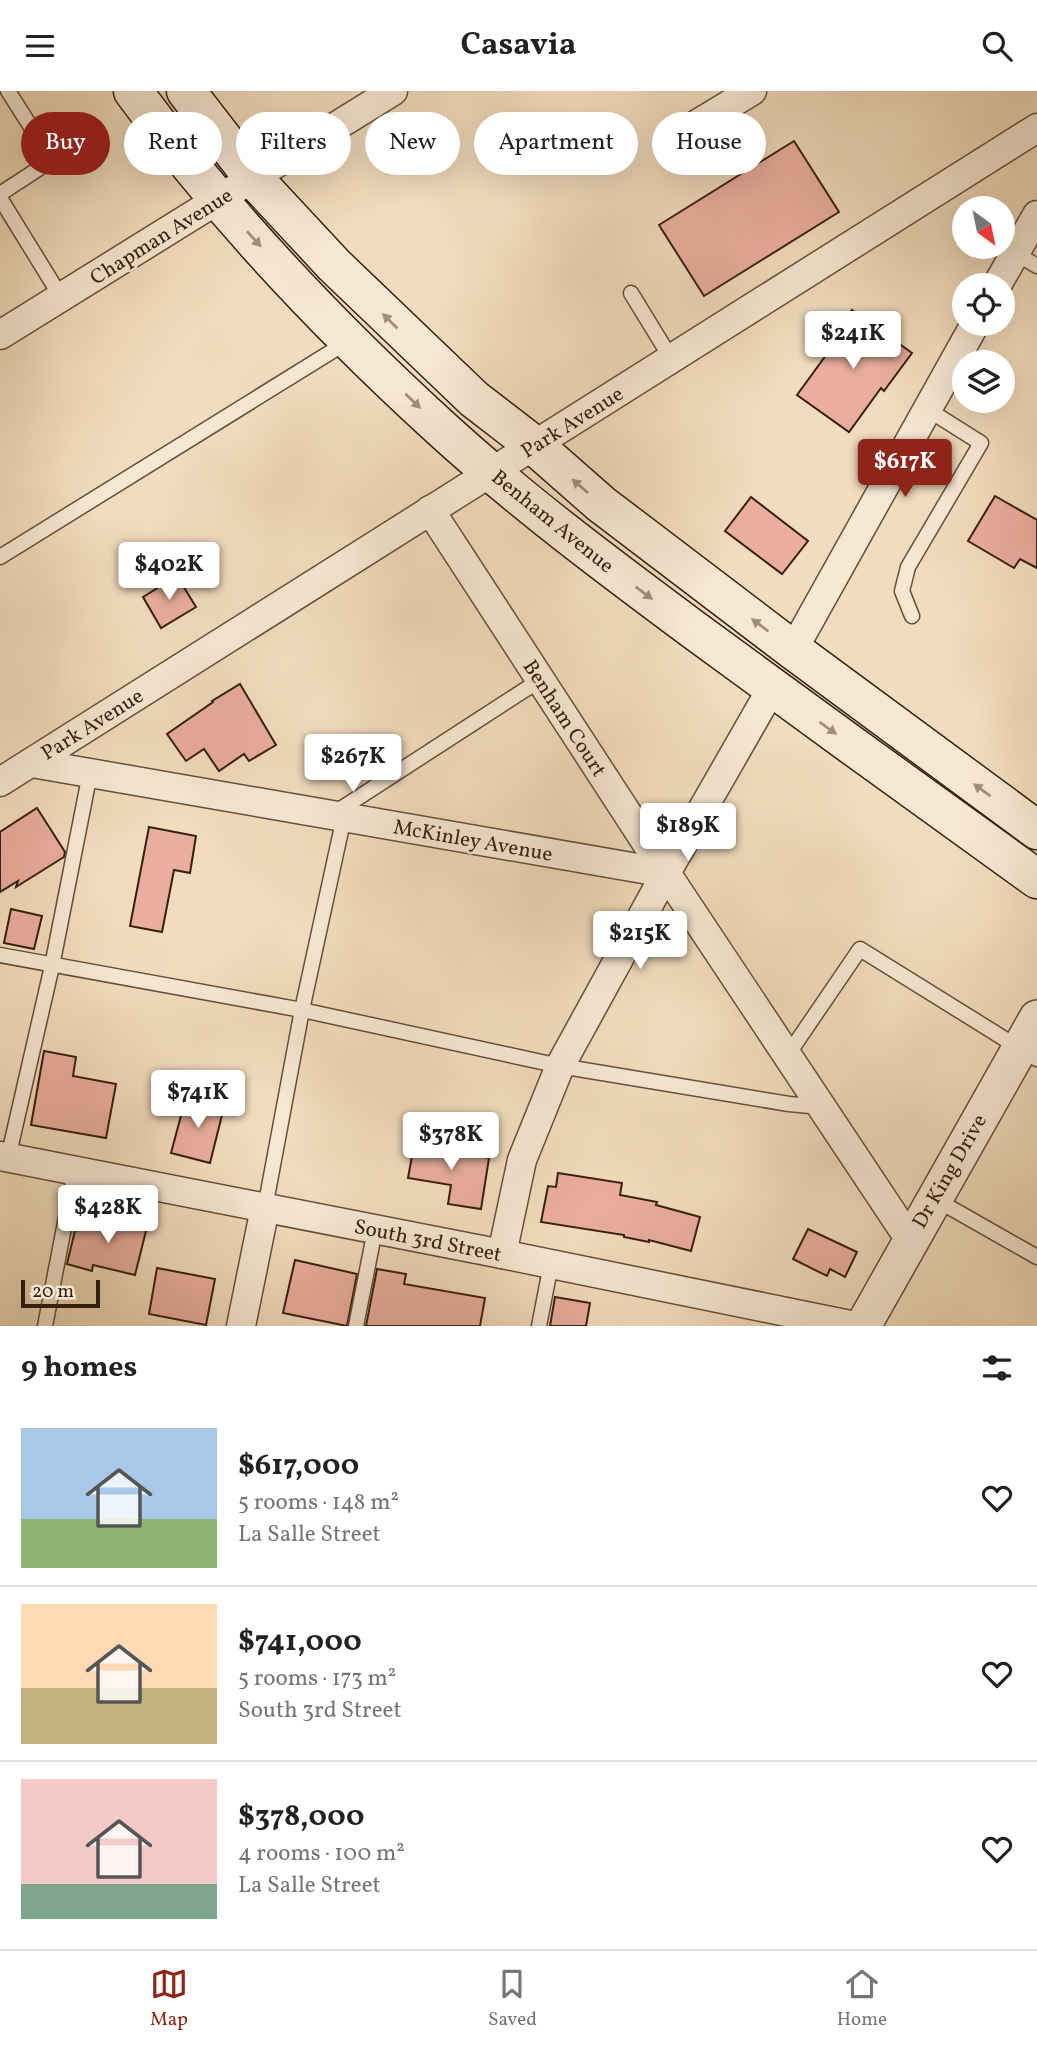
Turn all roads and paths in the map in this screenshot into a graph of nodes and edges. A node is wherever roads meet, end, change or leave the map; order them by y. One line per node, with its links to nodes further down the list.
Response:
1 (8, 91): 9 (lane)
2 (133, 91): 10 (main road, Benham Avenue)
3 (186, 91): 8 (main road, Benham Avenue)
4 (752, 91): 6 (street)
5 (383, 94): 8 (street, Chapman Avenue)
6 (718, 112)
7 (1037, 128): 19 (street, Park Avenue)
8 (254, 179): 10 (street, Chapman Avenue); 21 (main road, Benham Avenue, one-way to 8)
9 (0, 196): 15 (lane)
10 (219, 200): 15 (street, Chapman Avenue); 18 (main road, Benham Avenue, one-way to 18)
11 (1037, 215): 12 (street)
12 (1026, 260): 13 (street)
13 (1011, 273)
14 (631, 293): 19 (lane)
15 (61, 297): 16 (street, Chapman Avenue)
16 (0, 335)
17 (968, 336): 20 (street)
18 (350, 341): 22 (main road, Benham Avenue, one-way to 22); 24 (lane)
19 (672, 360): 21 (street, Park Avenue)
20 (927, 409): 25 (lane); 26 (street)
21 (535, 446): 22 (street, Park Avenue); 26 (main road, Benham Avenue, one-way to 21)
22 (492, 473): 23 (street, Park Avenue); 28 (main road, Benham Avenue, one-way to 28)
23 (430, 510): 27 (street, Benham Court); 29 (street, Park Avenue)
24 (0, 558)
25 (912, 617)
26 (793, 650): 33 (main road, Benham Avenue, one-way to 26)
27 (540, 680): 32 (lane); 34 (street, Benham Court)
28 (772, 688): 34 (street); 35 (main road, Benham Avenue, one-way to 35)
29 (32, 763): 30 (street, McKinley Avenue); 31 (street, Park Avenue)
30 (90, 773): 32 (street, McKinley Avenue); 37 (lane)
31 (0, 782)
32 (338, 816): 34 (street, McKinley Avenue); 38 (lane)
33 (1037, 830)
34 (666, 873): 41 (street, Benham Court); 42 (street)
35 (1037, 879)
36 (0, 955): 37 (lane)
37 (51, 966): 38 (lane); 44 (lane)
38 (302, 1010): 42 (lane); 47 (lane)
39 (1037, 1018): 40 (street, Dr King Drive)
40 (1028, 1053): 41 (lane); 46 (street, Dr King Drive)
41 (787, 1056): 43 (street, Benham Court)
42 (560, 1066): 43 (lane); 50 (street)
43 (821, 1107): 49 (street, Benham Court)
44 (4, 1157): 45 (street, South 3rd Street)
45 (75, 1171): 47 (street, South 3rd Street); 53 (lane)
46 (933, 1199): 49 (street, Dr King Drive); 51 (lane)
47 (265, 1208): 48 (street, South 3rd Street); 54 (street)
48 (375, 1230): 50 (street, South 3rd Street); 55 (lane)
49 (910, 1240): 58 (street, Dr King Drive)
50 (502, 1254): 52 (street, South 3rd Street)
51 (1037, 1257)
52 (551, 1264): 56 (lane); 57 (street, South 3rd Street)
53 (45, 1326)
54 (241, 1326)
55 (356, 1326)
56 (539, 1326)
57 (855, 1326)
58 (863, 1326)

